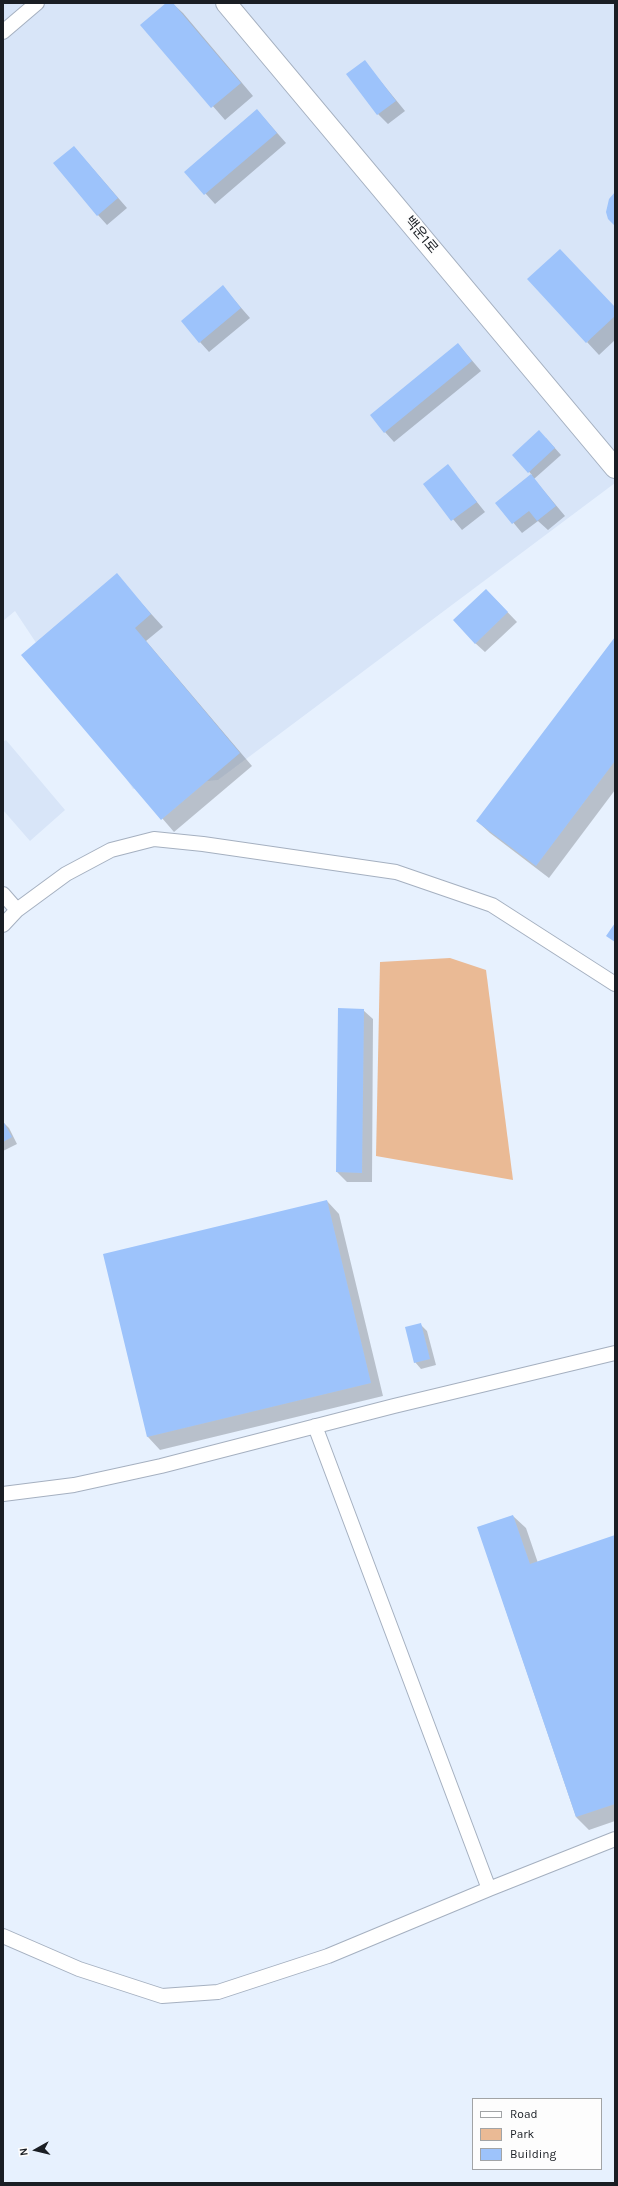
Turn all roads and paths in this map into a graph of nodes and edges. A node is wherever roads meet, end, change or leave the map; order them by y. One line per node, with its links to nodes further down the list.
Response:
1 (37, 3): 3 (street)
2 (226, 3): 4 (main road, 백운1로)
3 (3, 32)
4 (615, 468)
5 (3, 894): 6 (street)
6 (17, 910): 7 (street); 8 (street)
7 (3, 925)
8 (615, 984)
9 (615, 1353): 10 (street)
10 (315, 1426): 11 (street); 13 (street)
11 (3, 1494)
12 (615, 1839): 13 (street)
13 (489, 1889): 14 (street)
14 (3, 1936)

